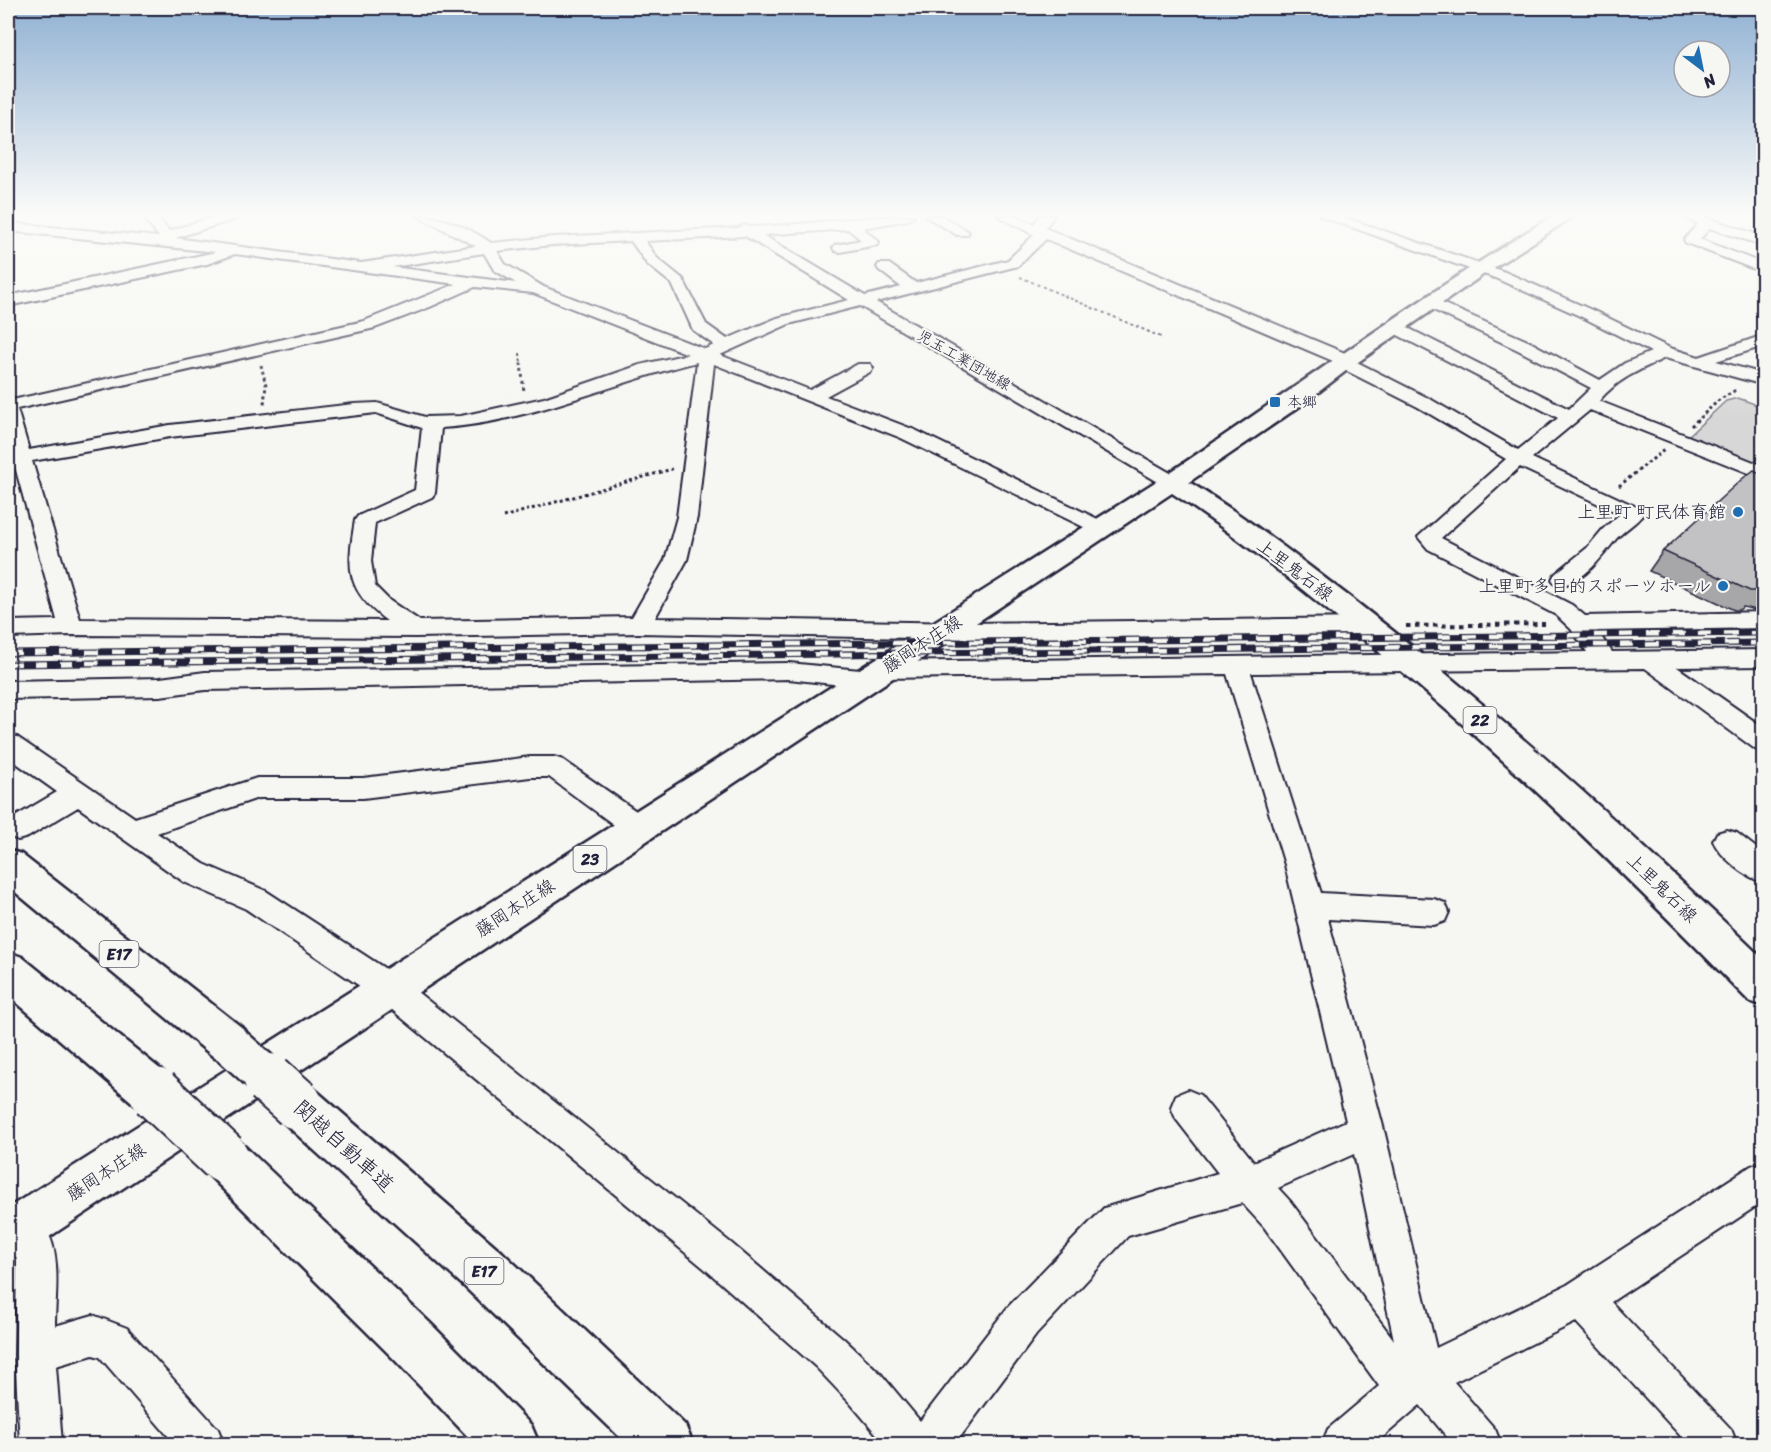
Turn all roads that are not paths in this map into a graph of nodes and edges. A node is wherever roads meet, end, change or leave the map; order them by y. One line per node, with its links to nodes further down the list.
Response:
1 (94, 284): 15 (street)
2 (469, 284): 29 (street)
3 (488, 284): 13 (street)
4 (528, 284): 13 (street)
5 (679, 284): 19 (street)
6 (834, 284): 14 (street, 児玉工業団地線)
7 (907, 284): 12 (street)
8 (930, 284): 12 (street)
9 (1165, 284): 22 (street)
10 (1457, 284): 16 (main road)
11 (1517, 284): 20 (street)
12 (913, 288): 14 (street)
13 (539, 290): 21 (street)
14 (863, 301): 19 (street); 35 (street, 児玉工業団地線)
15 (8, 302)
16 (1430, 303): 17 (main road); 26 (street)
17 (1394, 327): 22 (main road); 30 (street)
18 (1764, 340): 23 (street)
19 (726, 346): 21 (street)
20 (1664, 352): 23 (street); 26 (street)
21 (706, 355): 27 (street); 31 (street); 40 (street)
22 (1343, 362): 33 (street); 35 (main road)
23 (1704, 364): 25 (street)
24 (864, 368): 27 (street)
25 (1764, 380)
26 (1601, 387): 28 (street)
27 (812, 396): 36 (street)
28 (1588, 403): 30 (street); 34 (street)
29 (8, 409): 32 (street)
30 (1570, 417): 33 (street)
31 (432, 423): 32 (street); 44 (street)
32 (22, 457): 42 (street)
33 (1519, 458): 37 (street); 39 (street)
34 (1764, 473)
35 (1172, 482): 36 (main road, 藤岡本庄線 / 23); 41 (main road, 上里鬼石線 / 22)
36 (1101, 528): 45 (main road, 藤岡本庄線 / 23)
37 (1563, 579)
38 (1764, 620): 39 (street)
39 (1579, 624): 48 (street)
40 (639, 625): 44 (street); 45 (street)
41 (1370, 626): 45 (street); 49 (main road, 上里鬼石線 / 22)
42 (71, 627): 43 (street); 44 (street)
43 (8, 629)
44 (416, 629)
45 (944, 630): 51 (main road, 藤岡本庄線 / 23)
46 (1764, 658): 47 (street)
47 (1649, 659): 48 (street); 53 (street)
48 (1605, 660): 49 (street)
49 (1412, 662): 50 (street); 64 (main road, 上里鬼石線 / 22)
50 (1236, 664): 51 (street); 61 (street)
51 (874, 675): 52 (street); 56 (main road, 藤岡本庄線 / 23)
52 (8, 690)
53 (1764, 742)
54 (8, 744): 55 (street)
55 (78, 793): 57 (street); 59 (street)
56 (639, 828): 57 (street); 65 (main road, 藤岡本庄線 / 23)
57 (132, 830): 65 (street)
58 (1727, 841): 60 (street)
59 (13, 847): 77 (main road, 関越自動車道 / E17, bridge)
60 (1764, 871)
61 (1309, 905): 62 (street); 67 (street)
62 (1434, 912)
63 (8, 970): 76 (main road, bridge)
64 (1764, 988)
65 (390, 989): 70 (main road, 藤岡本庄線 / 23); 78 (street)
66 (1188, 1107): 68 (street)
67 (1366, 1130): 68 (street); 73 (street)
68 (1248, 1183): 73 (street); 79 (street)
69 (1760, 1187): 71 (street)
70 (11, 1228): 72 (street)
71 (1581, 1299): 73 (street); 82 (street)
72 (35, 1355): 74 (street); 75 (street)
73 (1422, 1376): 80 (street); 81 (street)
74 (41, 1444)
75 (203, 1444)
76 (512, 1444)
77 (666, 1444)
78 (912, 1444)
79 (929, 1444)
80 (1343, 1444)
81 (1480, 1444)
82 (1716, 1444)

